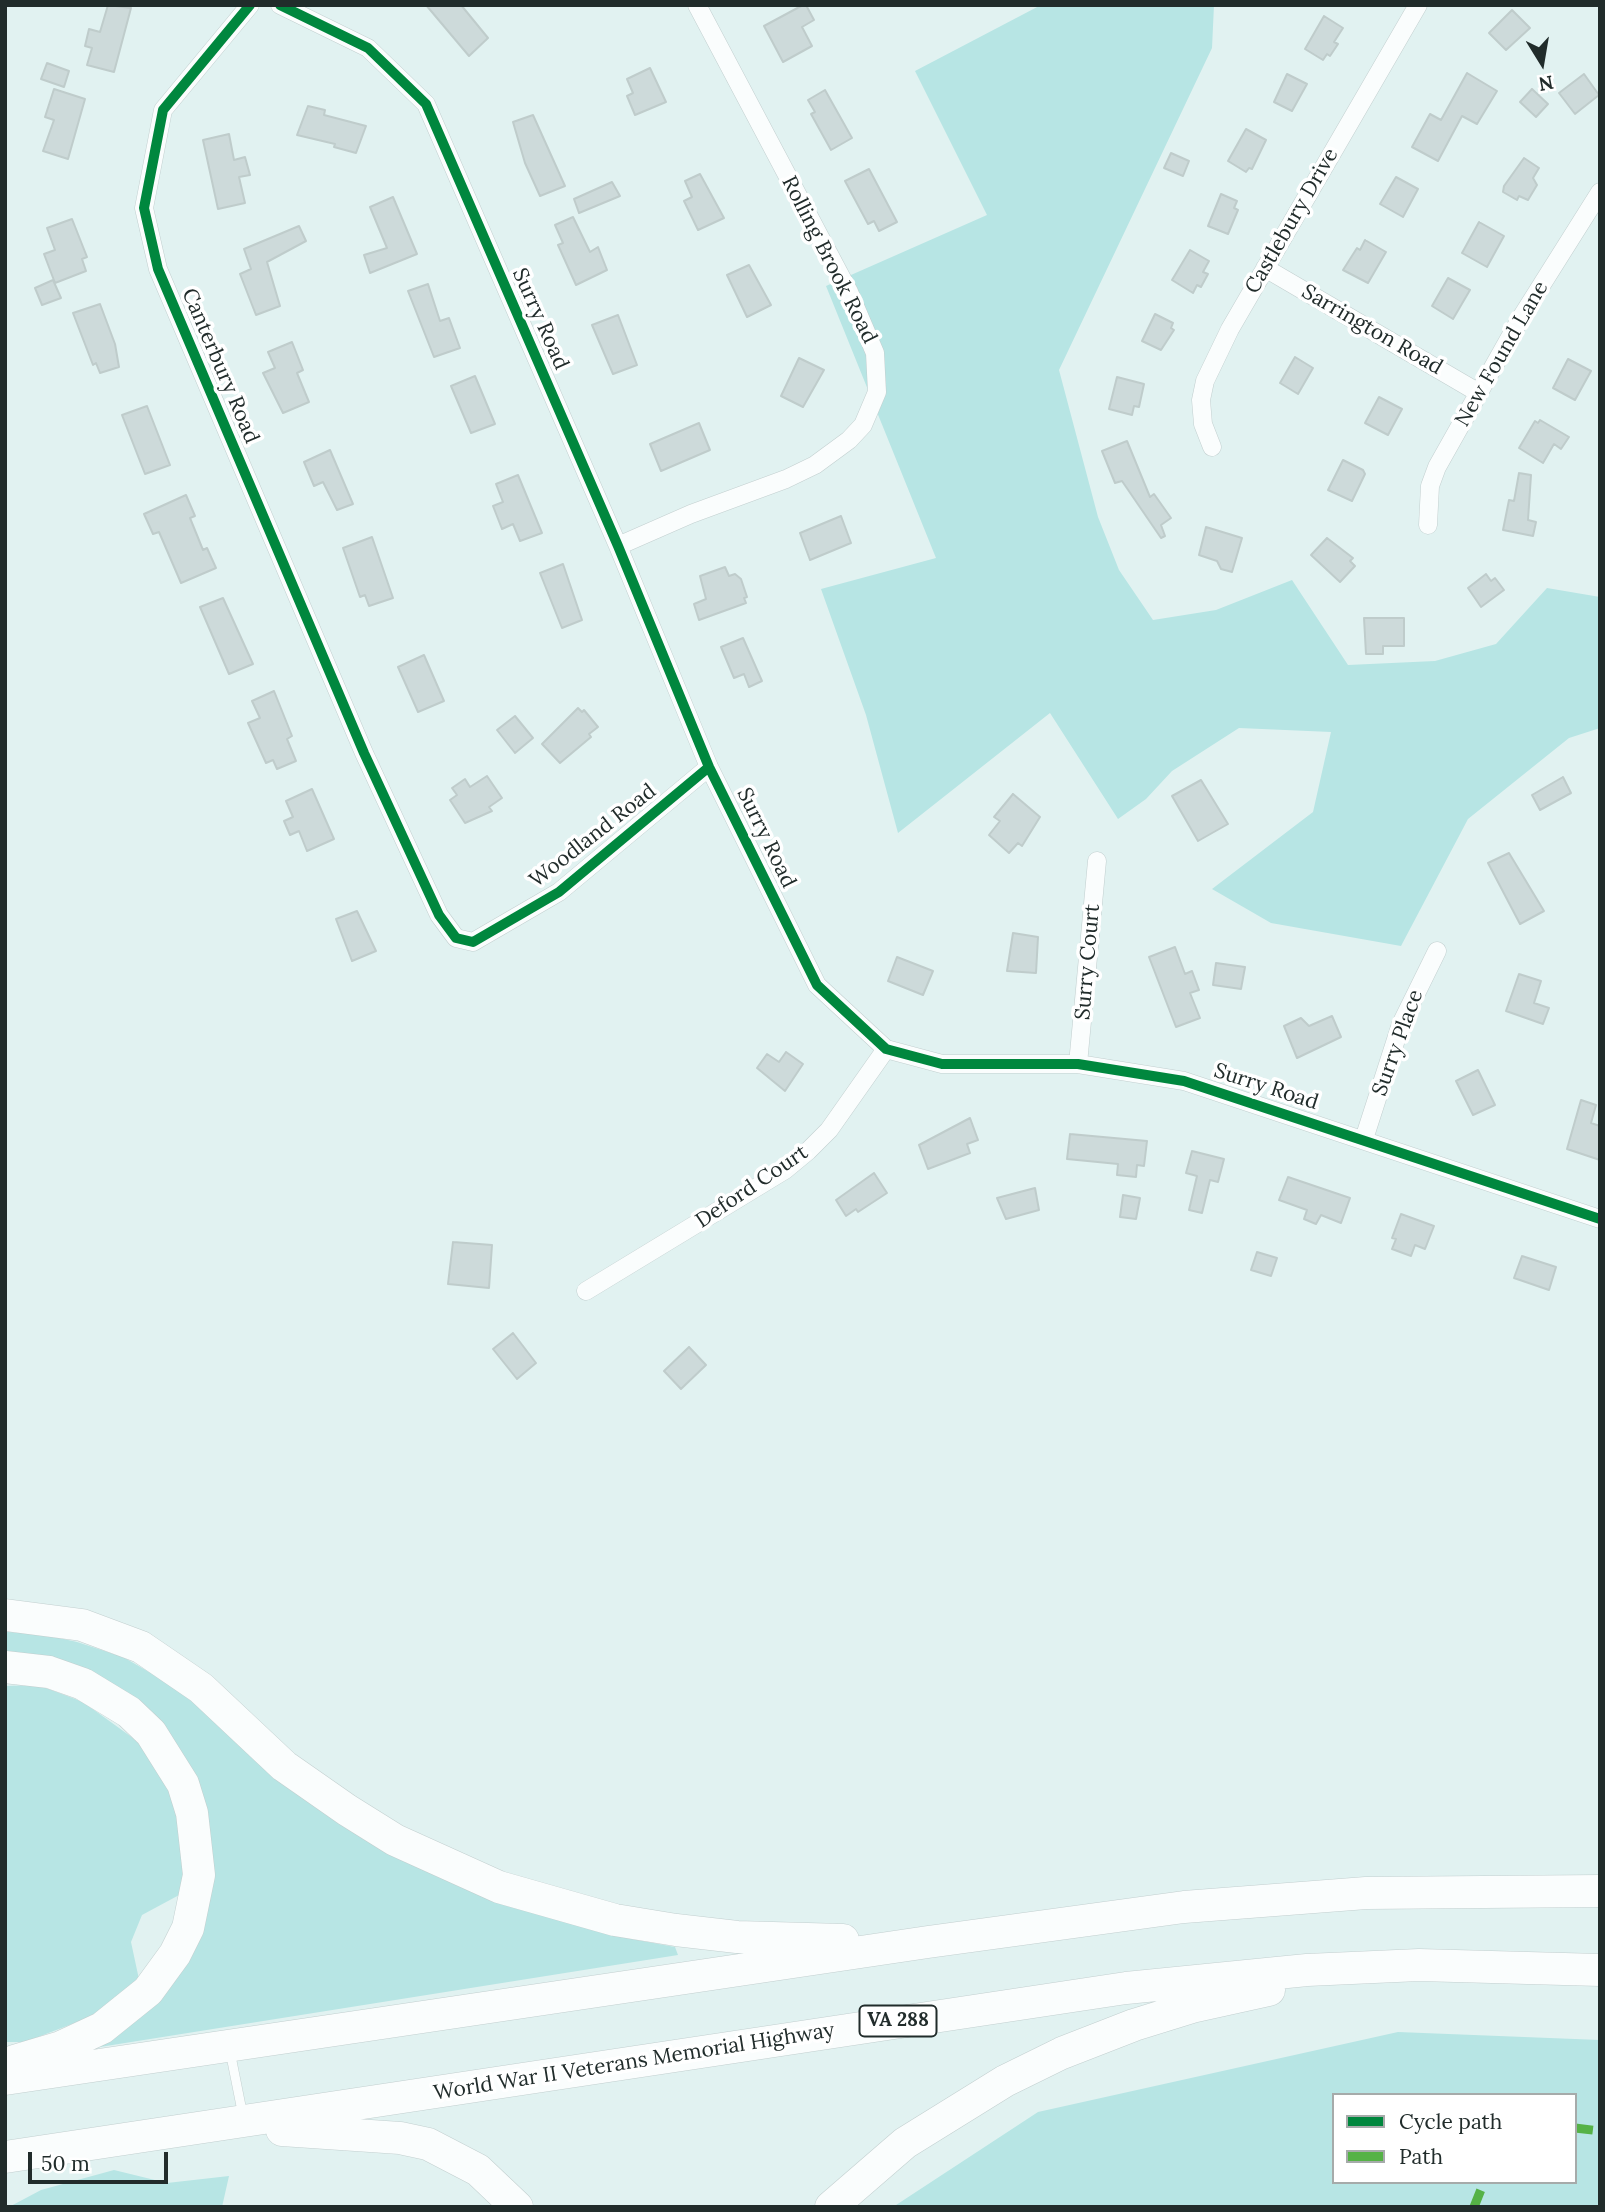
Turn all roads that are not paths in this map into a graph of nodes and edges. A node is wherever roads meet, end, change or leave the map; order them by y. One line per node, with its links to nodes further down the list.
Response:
1 (250, 5): 11 (street, Canterbury Road)
2 (280, 5): 10 (street, Surry Road)
3 (697, 5): 10 (street, Rolling Brook Road)
4 (1418, 5): 6 (street, Castlebury Drive)
5 (1600, 192): 7 (street, New Found Lane)
6 (1265, 268): 7 (street, Sarrington Road); 8 (street, Castlebury Drive)
7 (1479, 393): 9 (street, New Found Lane)
8 (1212, 447)
9 (1428, 525)
10 (618, 545): 12 (street, Surry Road)
11 (364, 752): 12 (street, Woodland Road)
12 (709, 767): 15 (street, Surry Road)
13 (1097, 861): 16 (street, Surry Court)
14 (1437, 951): 17 (street, Surry Place)
15 (886, 1049): 16 (street, Surry Road); 19 (street, Deford Court)
16 (1078, 1064): 17 (street, Surry Road)
17 (1364, 1139): 18 (street, Surry Road)
18 (1600, 1219)
19 (586, 1291)
20 (5, 1615): 23 (highway)
21 (5, 1667): 27 (highway)
22 (1600, 1891): 23 (highway)
23 (928, 1941): 26 (highway)
24 (1307, 1970): 25 (highway, World War II Veterans Memorial Highway / VA 288); 29 (highway, World War II Veterans Memorial Highway / VA 288); 33 (highway)
25 (1600, 1970)
26 (229, 2046): 28 (highway); 29 (lane)
27 (5, 2064)
28 (5, 2079)
29 (244, 2121): 30 (highway, World War II Veterans Memorial Highway / VA 288)
30 (200, 2128): 31 (highway, World War II Veterans Memorial Highway / VA 288); 32 (highway)
31 (5, 2157)
32 (517, 2207)
33 (831, 2207)

